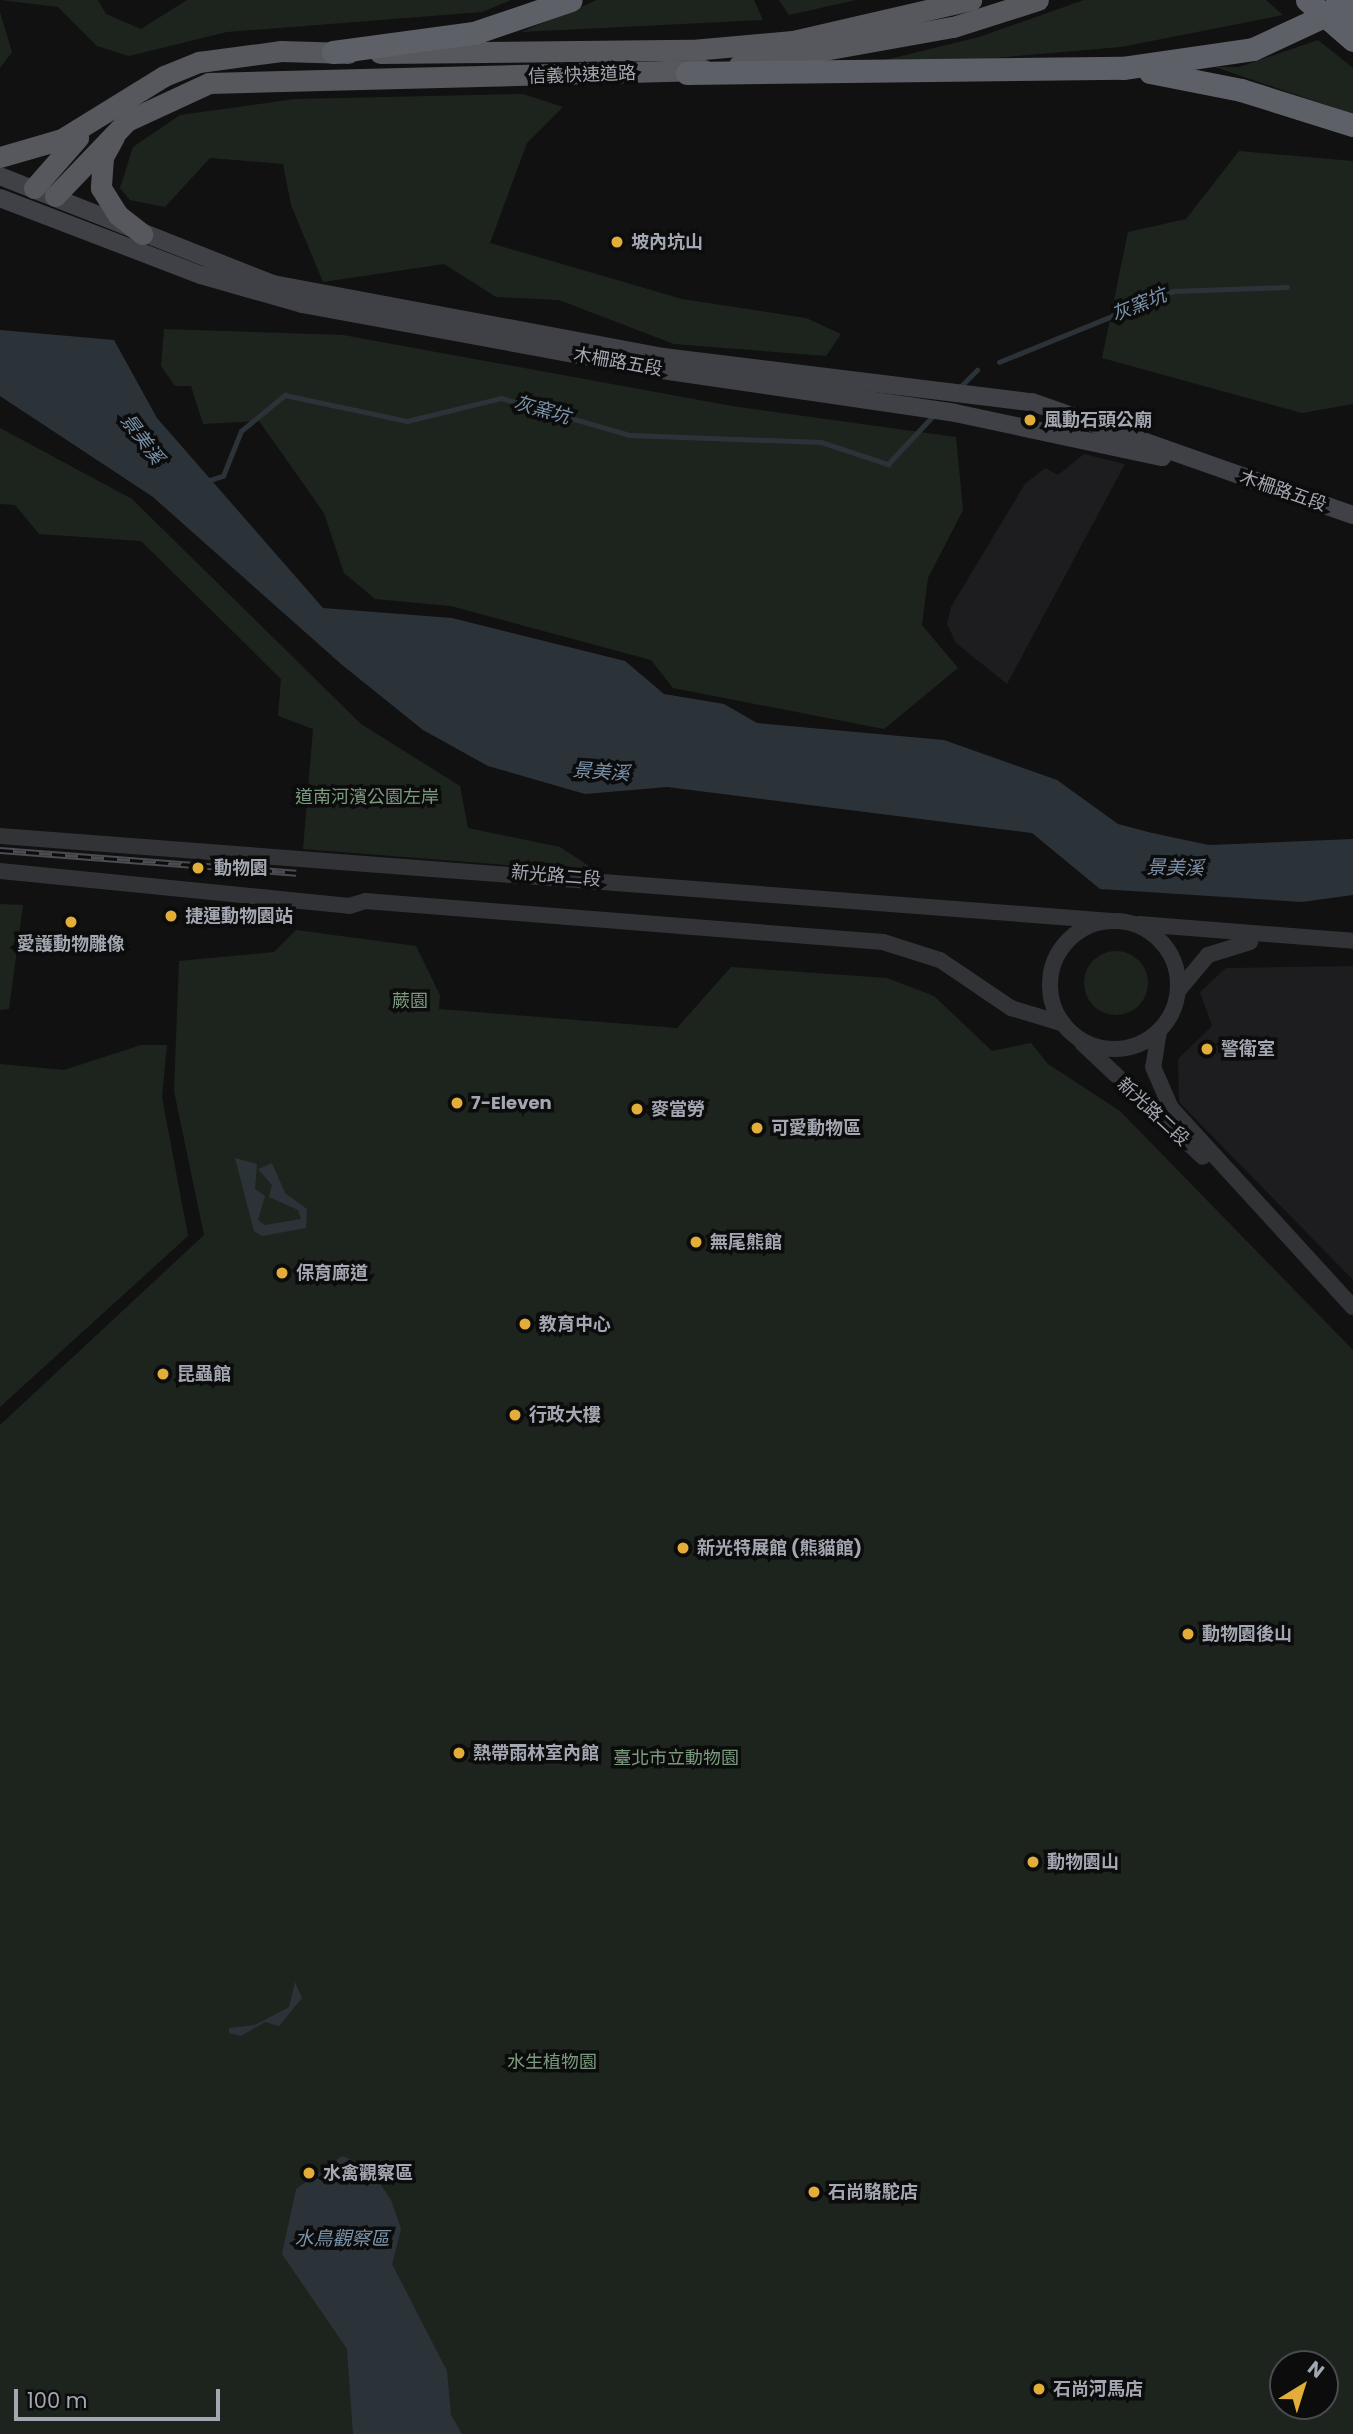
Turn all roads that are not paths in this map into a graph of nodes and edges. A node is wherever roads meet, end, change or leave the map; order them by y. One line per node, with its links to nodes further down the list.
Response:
1 (571, 0): 9 (highway)
2 (971, 0): 9 (highway, 信義快速道路)
3 (1038, 0): 11 (highway, 信義快速道路)
4 (1307, 0): 8 (highway, bridge)
5 (1337, 0): 7 (highway, bridge)
6 (1353, 1): 10 (highway)
7 (1353, 14)
8 (1353, 40)
9 (333, 52): 12 (highway, 信義快速道路)
10 (1123, 68): 11 (highway); 13 (highway)
11 (687, 73): 12 (highway, 信義快速道路)
12 (122, 113): 14 (highway); 16 (highway); 17 (highway); 20 (highway)
13 (1353, 125)
14 (0, 158)
15 (0, 176): 16 (main road, 木柵路五段)
16 (34, 188): 17 (main road, 木柵路五段); 19 (main road)
17 (55, 196): 19 (main road); 20 (main road, 木柵路五段)
18 (0, 198): 19 (main road, 木柵路五段)
19 (34, 210): 22 (main road, 木柵路五段)
20 (142, 234): 21 (main road, 木柵路五段)
21 (1073, 414): 22 (main road); 23 (main road, 木柵路五段)
22 (1057, 435): 23 (main road, 木柵路五段)
23 (1213, 468): 24 (main road, 木柵路五段)
24 (1353, 515)
25 (0, 836): 27 (street, 新光路二段)
26 (0, 871): 31 (street, 新光路二段)
27 (1120, 922): 28 (street, 新光路二段); 30 (street); 31 (street)
28 (1274, 939): 29 (street, 新光路二段); 30 (street, 新光路二段)
29 (1352, 941)
30 (1178, 991): 32 (street)
31 (1069, 1029): 32 (street); 33 (street, 新光路二段)
32 (1158, 1031): 33 (street, 新光路二段)
33 (1237, 1186): 34 (street, 新光路二段)
34 (1353, 1307)

